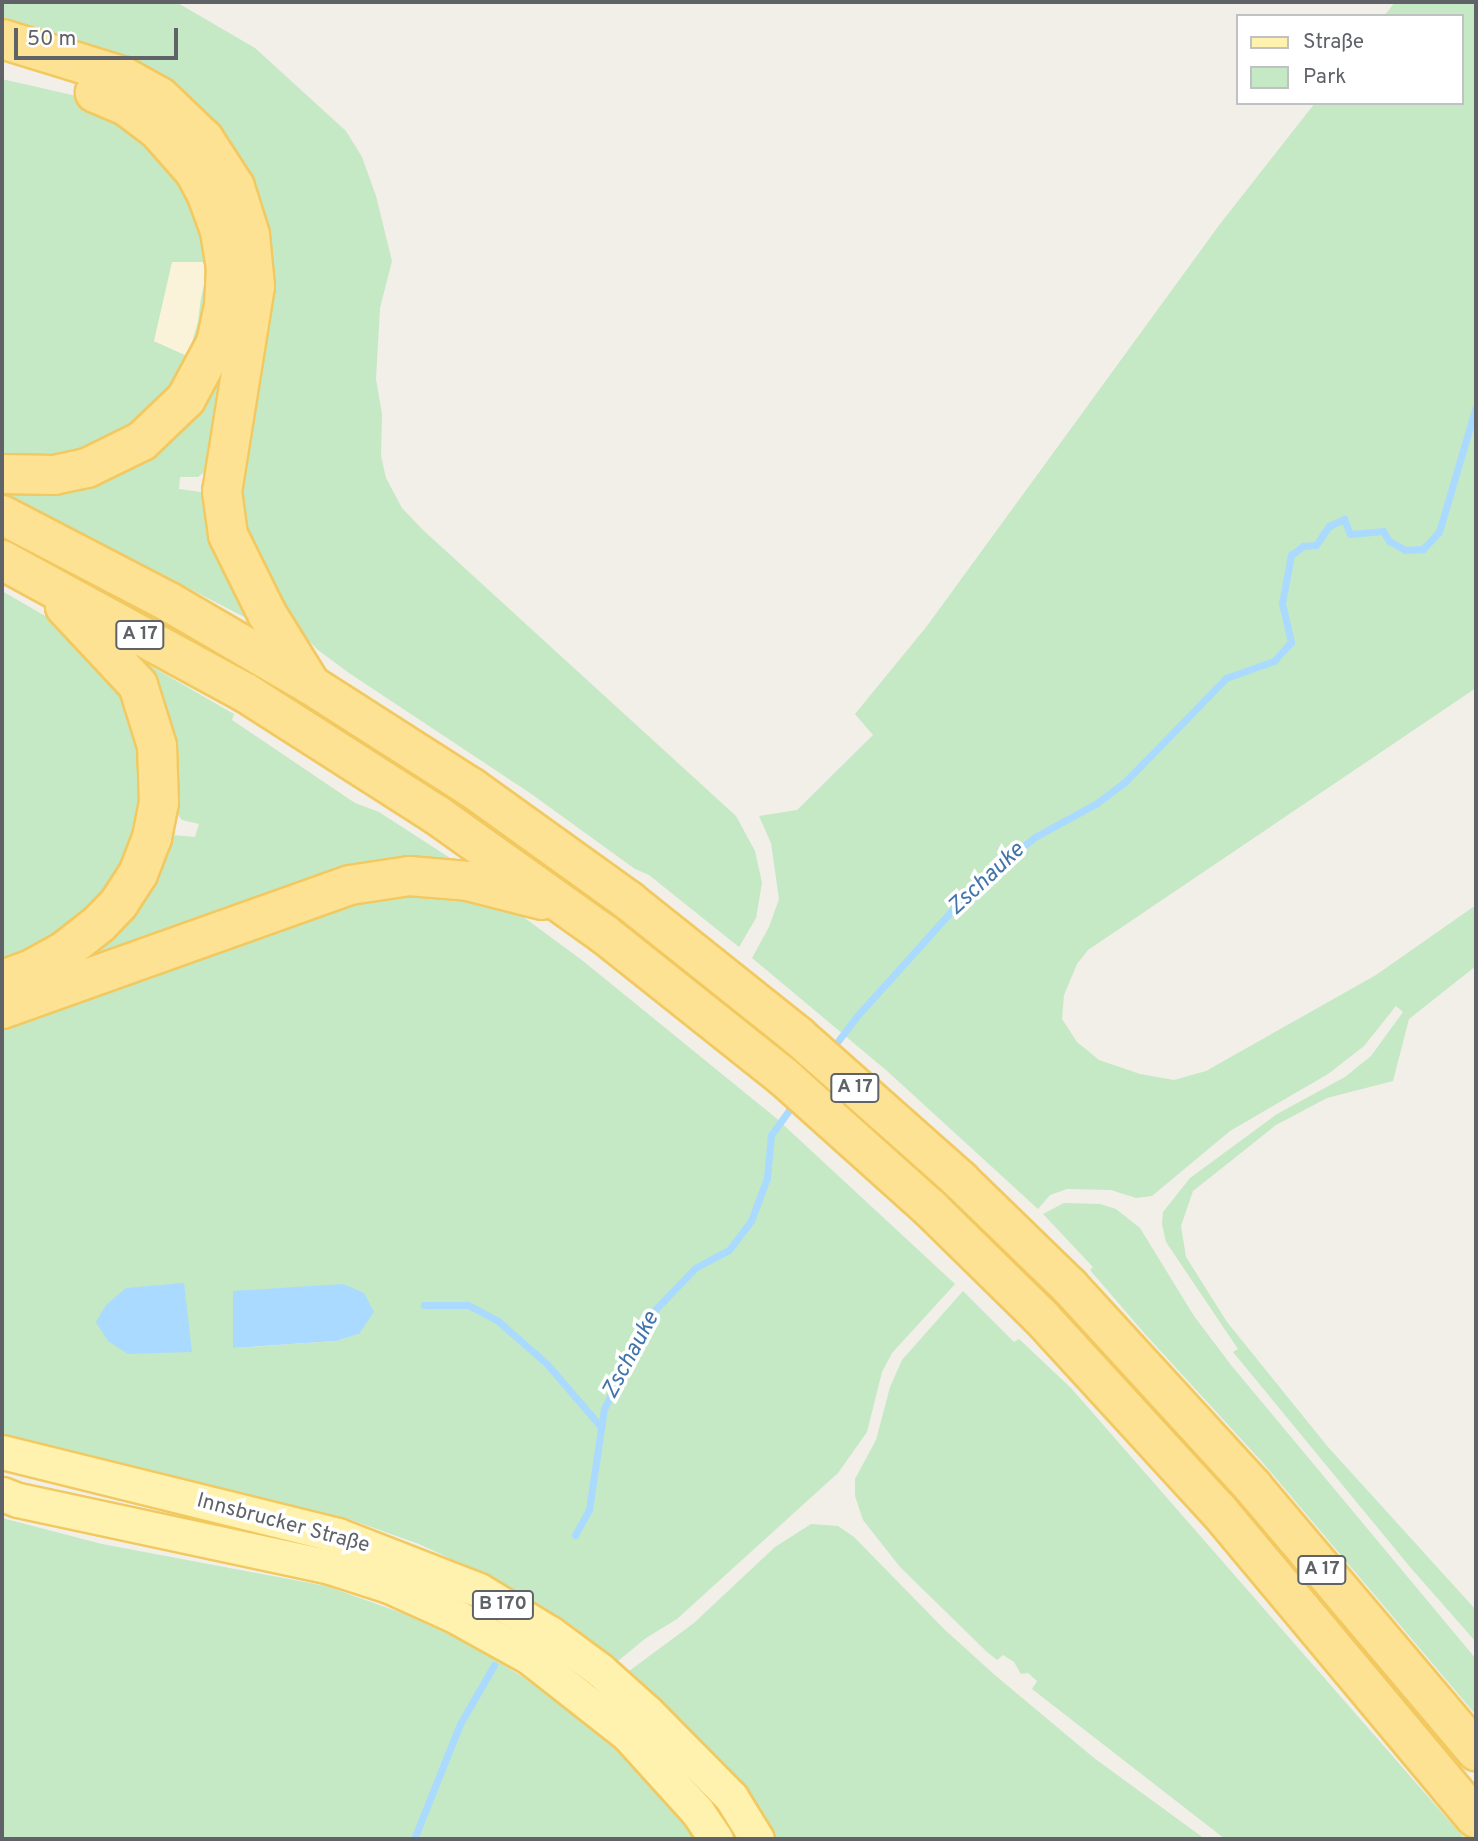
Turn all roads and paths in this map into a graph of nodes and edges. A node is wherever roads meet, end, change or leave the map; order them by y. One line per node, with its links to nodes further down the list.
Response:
1 (2, 39): 6 (highway)
2 (2, 67): 3 (highway)
3 (2, 474)
4 (2, 515): 6 (highway, A 17)
5 (18, 568): 7 (highway, A 17); 8 (highway)
6 (311, 685): 13 (highway, A 17)
7 (567, 908): 9 (highway); 14 (highway, A 17)
8 (2, 980)
9 (2, 1009)
10 (2, 1452): 12 (main road, Innsbrucker Straße / B 170)
11 (2, 1494): 12 (main road, Innsbrucker Straße / B 170)
12 (638, 1723): 15 (main road, Innsbrucker Straße / B 170); 16 (main road, Innsbrucker Straße / B 170)
13 (1476, 1751)
14 (1476, 1818)
15 (716, 1839)
16 (757, 1839)

